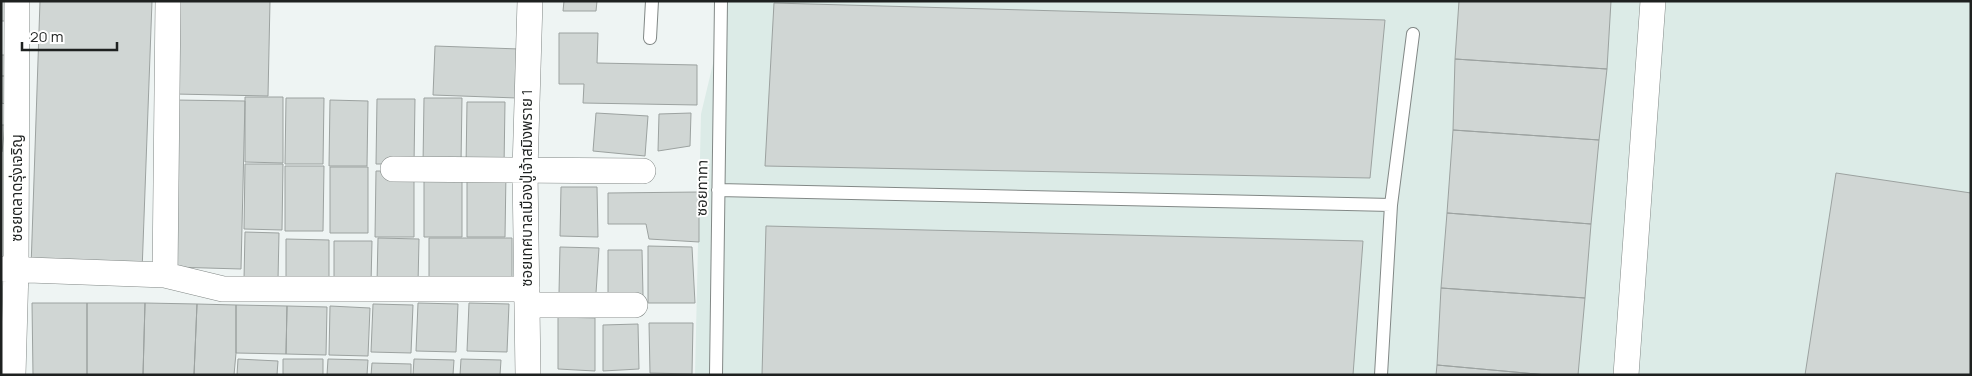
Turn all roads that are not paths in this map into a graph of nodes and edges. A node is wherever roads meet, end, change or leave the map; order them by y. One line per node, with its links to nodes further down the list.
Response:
1 (17, 1): 14 (street, ซอยตลาดรุ่งเจริญ)
2 (168, 1): 15 (street)
3 (530, 1): 10 (street, ซอยเทศบาลเมืองปู่เจ้าสมิงพราย 1)
4 (652, 1): 8 (lane)
5 (721, 1): 12 (lane, ซอยทาทา)
6 (1652, 1): 22 (street)
7 (1413, 34): 13 (lane)
8 (650, 38)
9 (393, 169): 10 (street)
10 (525, 170): 11 (street); 16 (street, ซอยเทศบาลเมืองปู่เจ้าสมิงพราย 1)
11 (643, 171)
12 (718, 190): 13 (lane); 20 (lane, ซอยทาทา)
13 (1391, 205): 21 (lane)
14 (9, 269): 15 (street); 18 (street, ซอยตลาดรุ่งเจริญ)
15 (165, 275): 16 (street)
16 (527, 297): 17 (street); 19 (street, ซอยเทศบาลเมืองปู่เจ้าสมิงพราย 1)
17 (635, 305)
18 (13, 375)
19 (528, 375)
20 (716, 375)
21 (1381, 375)
22 (1626, 375)

